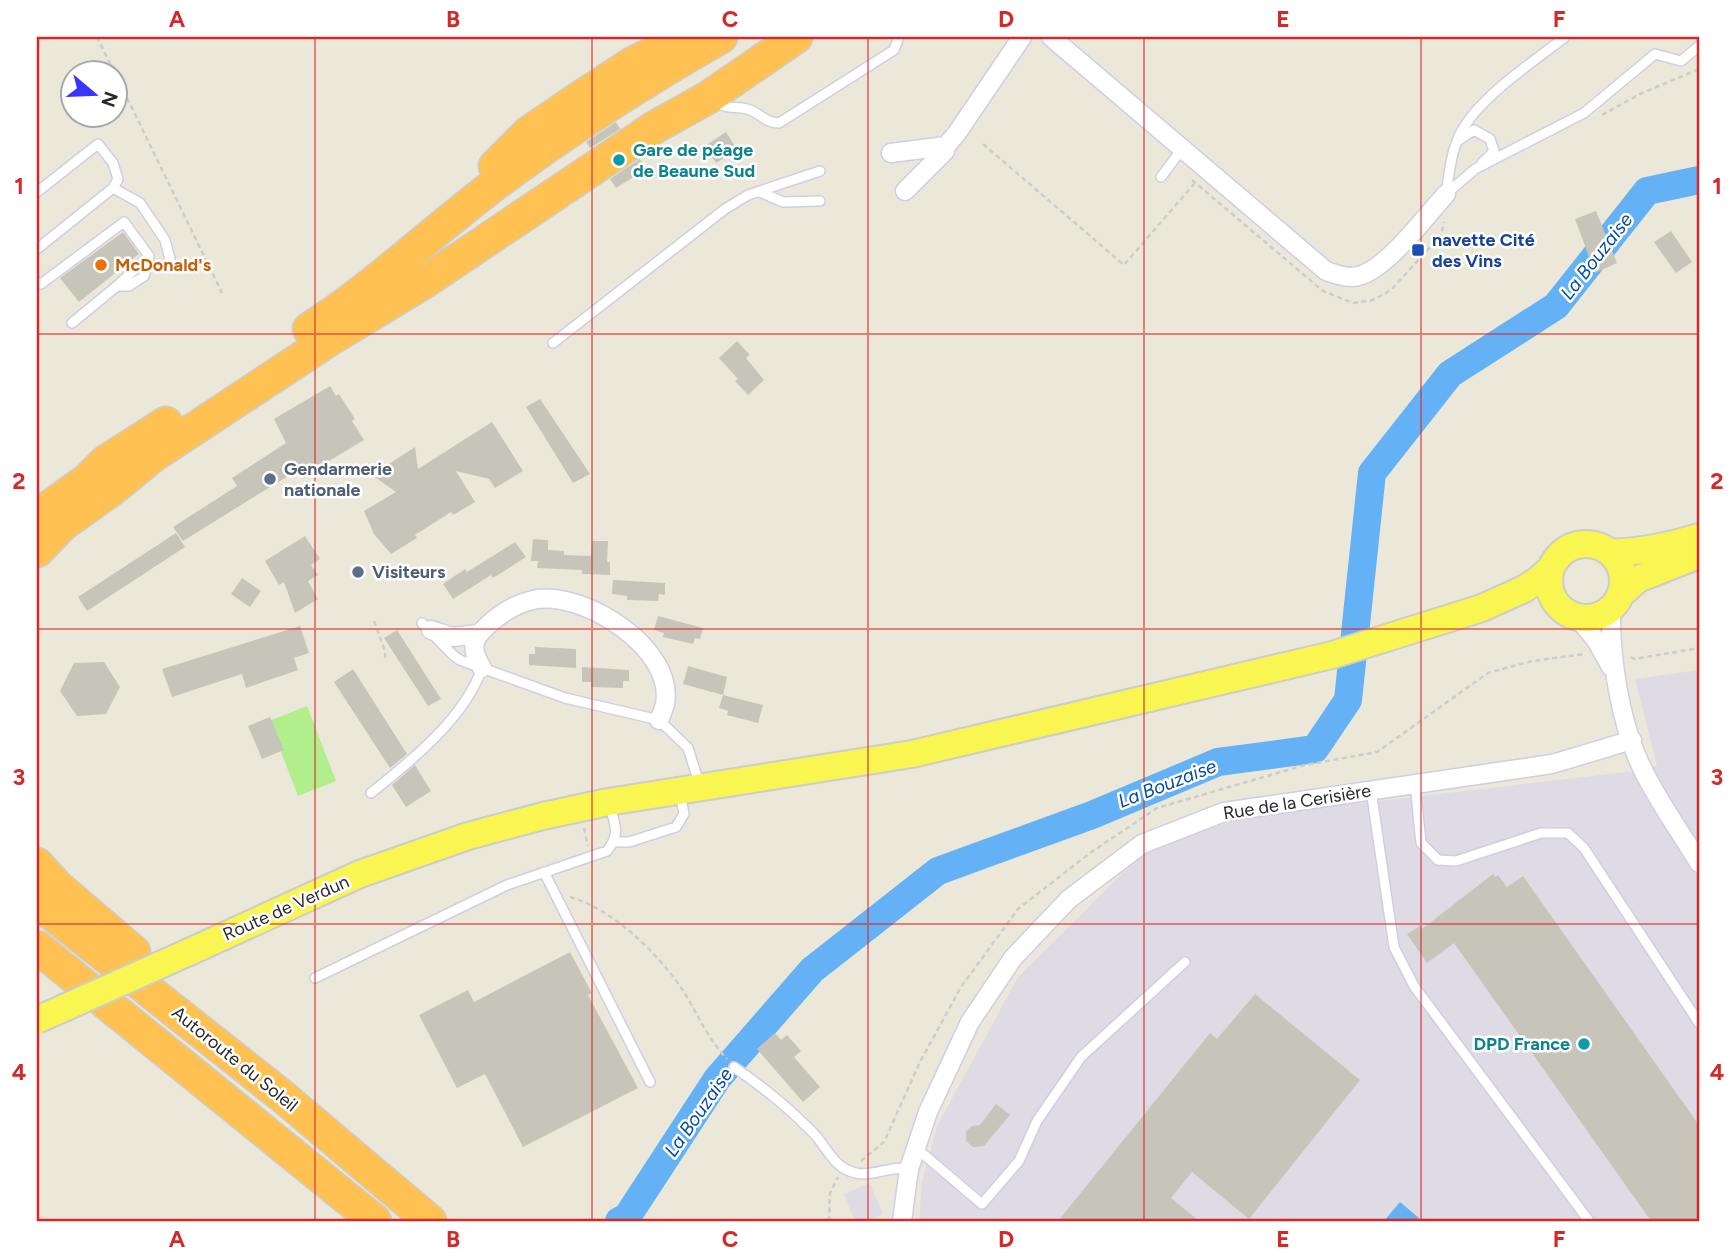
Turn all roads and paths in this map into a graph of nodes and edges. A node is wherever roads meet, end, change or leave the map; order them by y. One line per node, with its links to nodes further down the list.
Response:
1 (97, 37): 10 (path)
2 (695, 37): 30 (highway)
3 (721, 37): 30 (highway)
4 (796, 37): 12 (highway)
5 (899, 37): 12 (lane)
6 (1022, 37): 17 (street)
7 (1051, 37): 19 (street)
8 (1565, 37): 15 (lane)
9 (1699, 46): 20 (lane)
10 (108, 60)
11 (1699, 69): 14 (path)
12 (709, 97): 37 (highway)
13 (130, 105): 34 (path)
14 (1601, 116)
15 (1456, 142): 20 (lane); 29 (lane)
16 (983, 144): 23 (path)
17 (946, 146): 18 (street); 25 (street)
18 (891, 153)
19 (1177, 155): 22 (lane); 23 (path); 29 (street)
20 (1475, 169): 29 (lane)
21 (820, 171): 27 (lane)
22 (1161, 177)
23 (1195, 183): 29 (path)
24 (113, 188): 26 (lane); 31 (lane); 32 (lane)
25 (905, 191)
26 (37, 192)
27 (760, 192): 28 (lane); 36 (lane)
28 (820, 201)
29 (1446, 203)
30 (439, 230): 38 (highway)
31 (37, 249)
32 (172, 267)
33 (37, 282): 35 (lane)
34 (222, 293)
35 (72, 323)
36 (553, 343)
37 (153, 456): 40 (highway); 42 (highway)
38 (105, 462): 39 (highway); 40 (highway)
39 (37, 493)
40 (37, 517)
41 (1699, 537): 43 (main road)
42 (37, 551)
43 (1610, 553): 45 (main road); 46 (main road)
44 (1699, 555): 46 (main road)
45 (1550, 569): 47 (main road); 48 (main road)
46 (1615, 602): 48 (main road); 54 (street)
47 (1482, 608): 48 (main road); 59 (main road, Route de Verdun)
48 (1570, 614): 54 (street)
49 (374, 621): 52 (path)
50 (427, 627): 51 (street); 53 (lane)
51 (478, 634): 53 (street); 56 (street)
52 (385, 660)
53 (482, 668): 56 (lane); 61 (lane)
54 (1613, 670): 57 (street)
55 (1488, 673): 79 (path)
56 (659, 720): 59 (lane)
57 (1632, 740): 58 (street, Rue de la Cerisière); 64 (street)
58 (1415, 784): 60 (street, Rue de la Cerisière); 73 (lane)
59 (690, 790): 62 (main road, Route de Verdun); 63 (lane)
60 (1371, 790): 77 (street, Rue de la Cerisière); 84 (lane)
61 (371, 793)
62 (608, 802): 63 (lane); 72 (main road, Route de Verdun, bridge)
63 (615, 842): 66 (lane)
64 (1699, 863)
65 (37, 864): 76 (highway)
66 (544, 872): 67 (lane); 71 (lane)
67 (555, 893): 74 (path); 75 (lane)
68 (37, 902): 76 (highway, Autoroute du Soleil)
69 (37, 947): 80 (highway)
70 (1185, 962): 77 (lane)
71 (315, 978)
72 (37, 1020)
73 (1699, 1023)
74 (734, 1067): 79 (lane)
75 (650, 1082)
76 (282, 1096): 81 (highway, Autoroute du Soleil)
77 (916, 1148): 78 (street, Rue de la Cerisière)
78 (909, 1169): 79 (lane); 83 (street, Rue de la Cerisière)
79 (847, 1170): 82 (path)
80 (375, 1221)
81 (430, 1221)
82 (828, 1221)
83 (902, 1221)
84 (1589, 1221)

